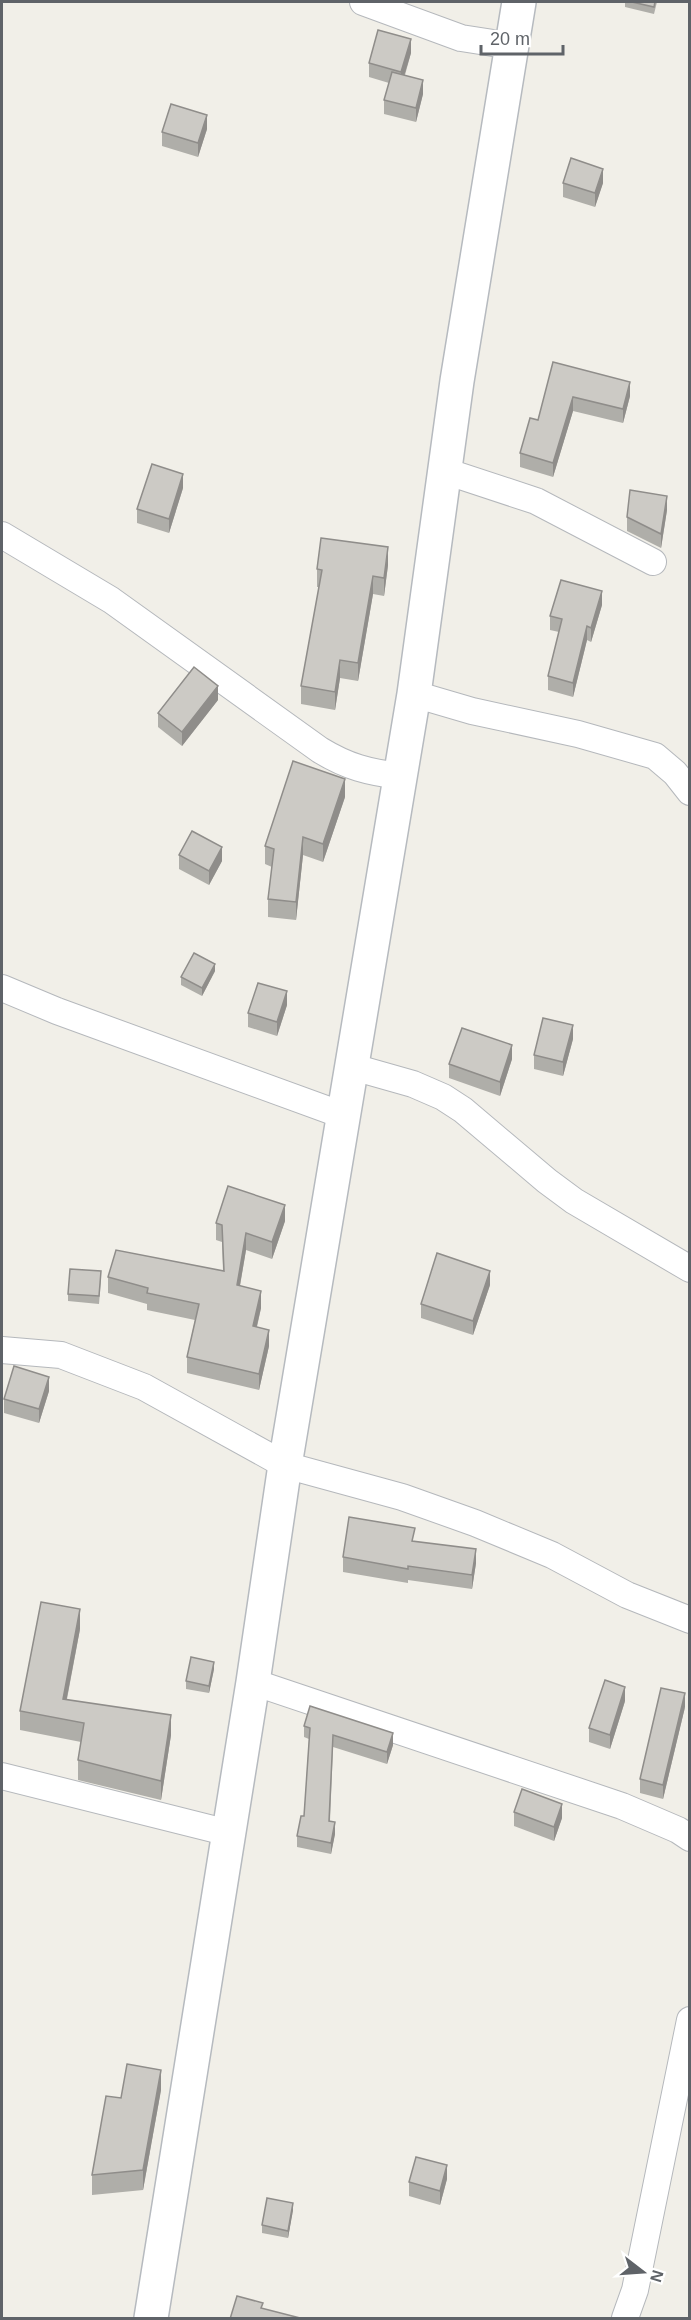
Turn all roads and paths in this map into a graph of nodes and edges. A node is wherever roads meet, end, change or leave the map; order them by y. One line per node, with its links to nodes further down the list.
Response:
1 (363, 2): 3 (street)
2 (519, 2): 3 (street)
3 (512, 46): 4 (street)
4 (445, 471): 6 (street); 7 (street)
5 (2, 535): 8 (street)
6 (653, 562)
7 (414, 694): 8 (street); 9 (street)
8 (400, 776): 11 (street)
9 (690, 792)
10 (2, 988): 12 (street)
11 (353, 1067): 12 (street); 13 (street)
12 (345, 1116): 15 (street)
13 (690, 1269)
14 (2, 1350): 15 (street)
15 (285, 1465): 16 (street); 17 (street)
16 (690, 1620)
17 (253, 1682): 19 (street); 20 (street)
18 (2, 1776): 19 (street)
19 (229, 1833): 22 (street)
20 (690, 1838)
21 (690, 2020): 23 (street)
22 (152, 2319)
23 (625, 2319)

